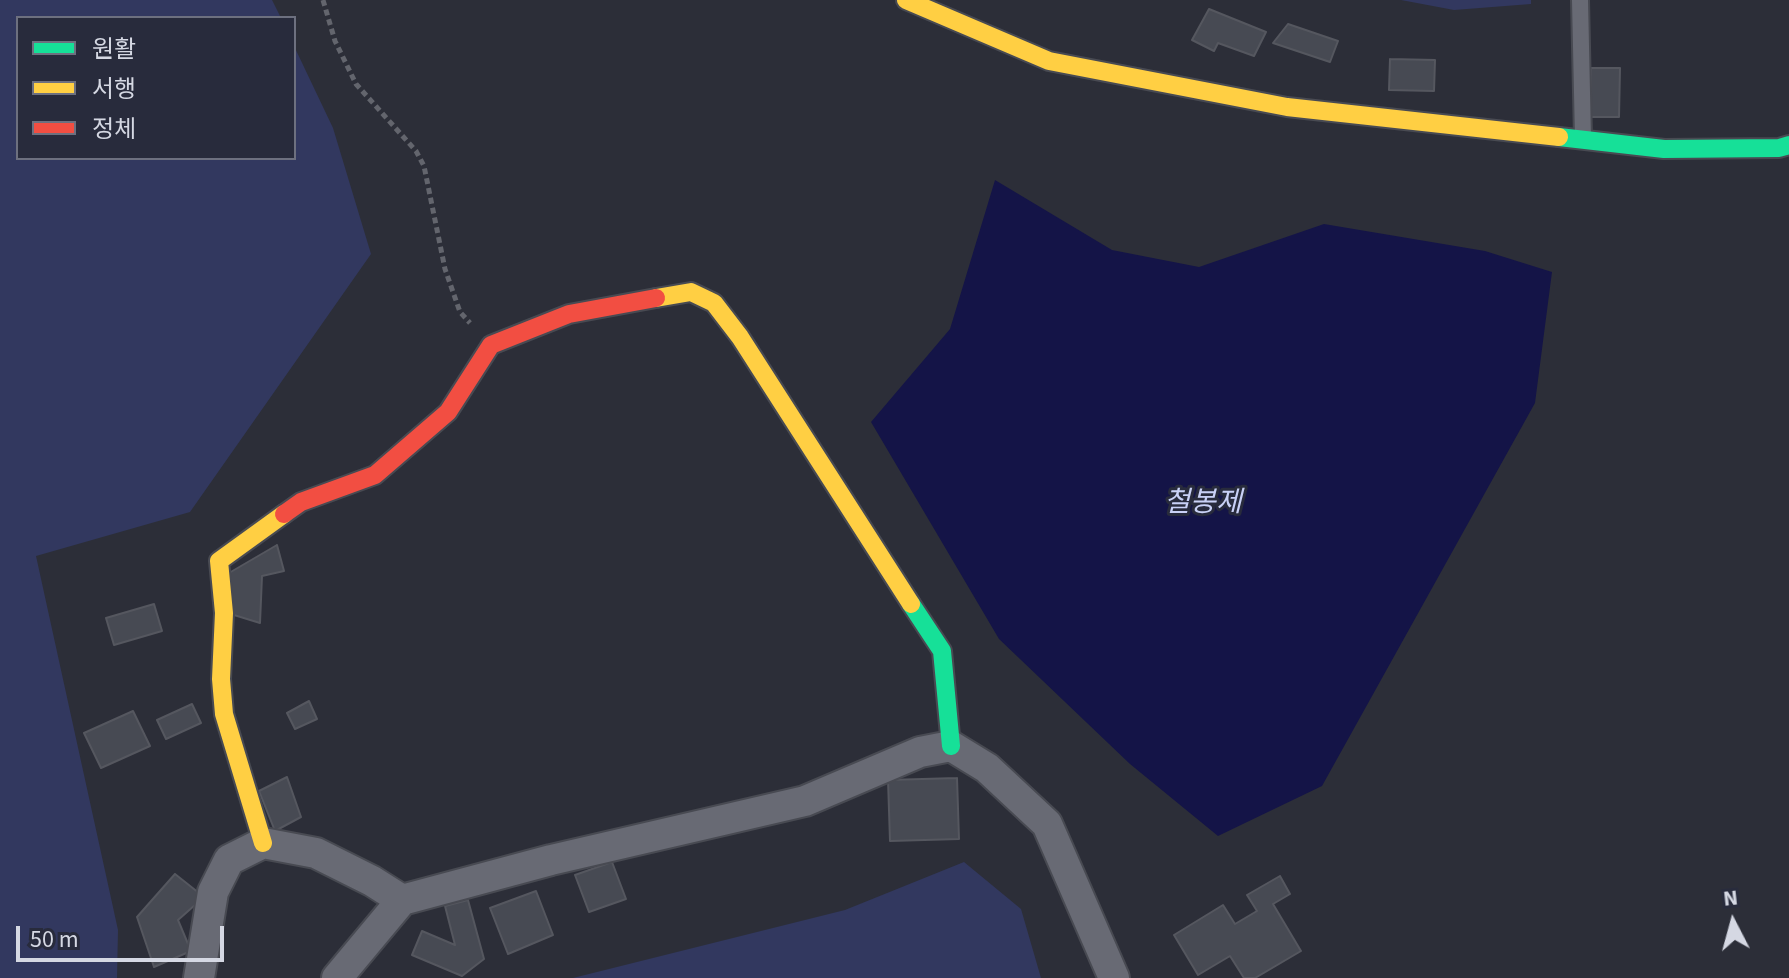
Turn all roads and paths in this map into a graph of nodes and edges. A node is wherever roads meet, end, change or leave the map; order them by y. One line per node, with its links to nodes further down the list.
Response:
1 (323, 0): 6 (path)
2 (906, 0): 4 (street)
3 (1580, 0): 4 (lane)
4 (1583, 140): 5 (street)
5 (1789, 145)
6 (491, 345): 7 (street); 8 (street)
7 (951, 746): 9 (street); 12 (street)
8 (263, 843): 9 (street); 10 (street)
9 (402, 900): 11 (street)
10 (199, 978)
11 (337, 978)
12 (1114, 978)

